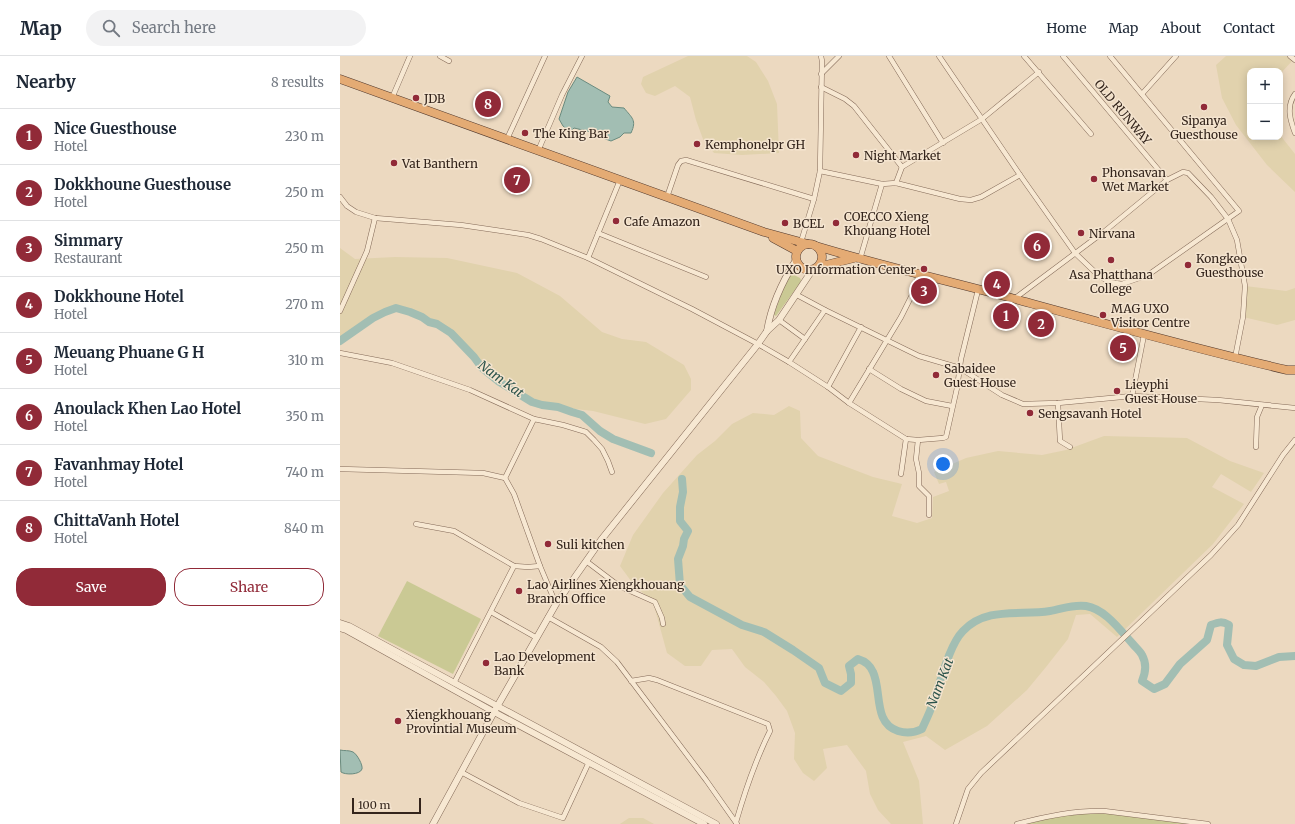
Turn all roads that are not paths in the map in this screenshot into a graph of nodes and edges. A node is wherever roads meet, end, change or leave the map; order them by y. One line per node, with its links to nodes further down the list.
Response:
1 (410, 56): 22 (street)
2 (440, 56): 15 (street)
3 (545, 56): 26 (street)
4 (582, 56): 28 (street)
5 (821, 56): 17 (street)
6 (839, 56): 17 (street)
7 (889, 56): 27 (street)
8 (939, 56): 23 (street)
9 (1024, 56): 16 (street)
10 (1063, 56): 33 (street, OLD RUNWAY)
11 (1176, 56): 20 (street)
12 (1290, 56): 14 (street)
13 (1113, 57): 20 (street)
14 (1295, 60)
15 (449, 61)
16 (1038, 72): 23 (street); 25 (street)
17 (821, 74): 19 (street)
18 (340, 79): 22 (highway)
19 (821, 87): 29 (street); 30 (street)
20 (1142, 94): 40 (street)
21 (1295, 94): 24 (street)
22 (392, 98): 26 (highway)
23 (982, 119): 27 (street); 31 (street)
24 (1295, 133)
25 (1091, 134)
26 (507, 139): 28 (highway)
27 (944, 143): 29 (street)
28 (538, 150): 32 (highway)
29 (902, 166): 34 (street)
30 (820, 171): 35 (street); 38 (street)
31 (1020, 175): 34 (street); 45 (street)
32 (620, 180): 37 (highway); 42 (street)
33 (1167, 180): 40 (street); 45 (street)
34 (896, 183): 35 (street)
35 (882, 184): 47 (street)
36 (340, 196): 39 (street)
37 (667, 197): 38 (street); 41 (highway)
38 (814, 199): 43 (street)
39 (376, 218): 46 (street); 56 (street)
40 (1228, 219): 45 (street); 65 (street)
41 (764, 232): 43 (highway); 44 (highway)
42 (598, 234): 46 (street); 51 (street)
43 (809, 244): 44 (highway); 47 (highway); 49 (highway)
44 (797, 251): 48 (highway)
45 (1075, 253): 54 (street)
46 (588, 258): 63 (street)
47 (858, 259): 49 (highway); 50 (highway)
48 (796, 260): 49 (highway); 59 (street)
49 (816, 268): 53 (street)
50 (919, 274): 52 (highway); 62 (street)
51 (706, 277)
52 (978, 290): 54 (highway); 67 (street)
53 (797, 295): 55 (street); 57 (street)
54 (1014, 299): 60 (highway)
55 (825, 310): 58 (street); 61 (street)
56 (340, 311)
57 (779, 320): 59 (street); 61 (street)
58 (861, 327): 62 (street); 70 (street)
59 (767, 331): 63 (street)
60 (1144, 335): 65 (highway); 71 (street)
61 (805, 339): 66 (street)
62 (886, 340): 67 (street); 68 (street)
63 (758, 344): 66 (street); 89 (street)
64 (340, 353): 77 (street)
65 (1235, 358): 69 (highway)
66 (789, 362): 70 (street)
67 (960, 368): 73 (street); 75 (street)
68 (869, 369): 72 (street); 75 (street)
69 (1292, 371)
70 (828, 387): 72 (street)
71 (1132, 396): 73 (street); 74 (street)
72 (848, 402): 78 (street)
73 (1058, 403): 81 (street)
74 (1262, 405): 76 (street); 82 (street)
75 (952, 406): 79 (street)
76 (1295, 408)
77 (534, 420): 84 (street); 86 (street)
78 (906, 438): 79 (street); 85 (street)
79 (918, 440): 87 (street)
80 (1295, 440): 108 (street)
81 (1070, 447)
82 (1256, 447)
83 (340, 469): 86 (street)
84 (612, 472)
85 (901, 474)
86 (505, 478): 91 (street)
87 (929, 515)
88 (416, 524): 90 (street)
89 (586, 561): 92 (street); 96 (street)
90 (514, 566): 91 (street); 93 (street)
91 (540, 566): 92 (street)
92 (556, 604): 94 (street)
93 (491, 612): 98 (street); 100 (street)
94 (548, 618): 98 (street); 99 (street)
95 (340, 623): 100 (street)
96 (663, 624)
97 (340, 628): 101 (street)
98 (537, 638): 101 (street)
99 (631, 680): 104 (street); 104 (street)
100 (454, 683): 101 (street)
101 (496, 709): 102 (street); 103 (street); 107 (street)
102 (588, 762): 103 (street); 106 (street)
103 (461, 772): 105 (street)
104 (737, 823)
105 (434, 824)
106 (704, 824)
107 (716, 824)
108 (956, 824)
109 (1017, 824): 110 (street)
110 (1208, 824)

